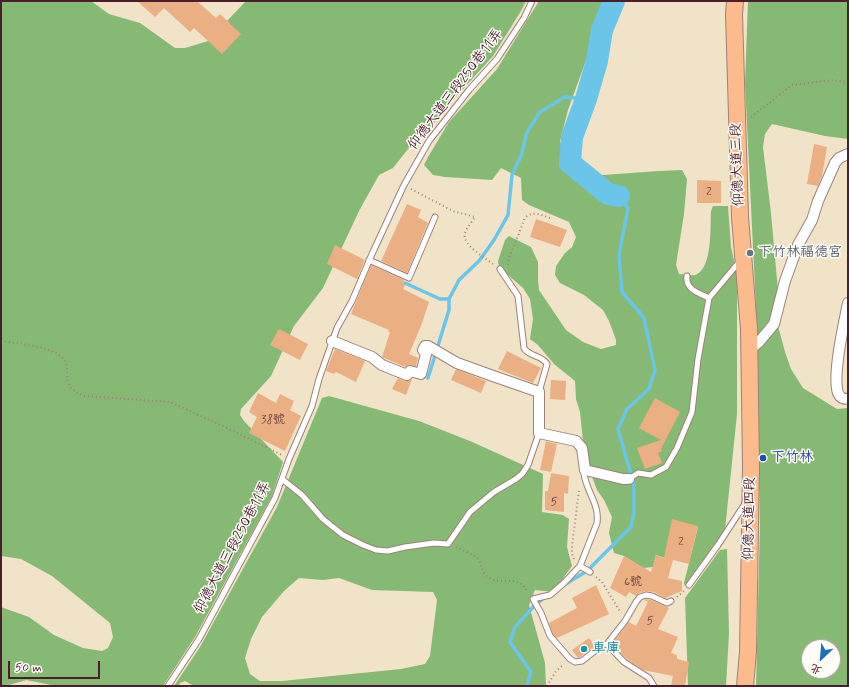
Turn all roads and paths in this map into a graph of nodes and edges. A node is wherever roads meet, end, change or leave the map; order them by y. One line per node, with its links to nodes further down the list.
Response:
1 (532, 1): 6 (lane, 仰德大道三段250巷11弄)
2 (735, 1): 9 (main road, 仰德大道三段)
3 (848, 83): 4 (path)
4 (749, 122)
5 (848, 154): 18 (street)
6 (404, 185): 10 (lane, 仰德大道三段250巷11弄); 11 (path)
7 (435, 217): 10 (lane)
8 (550, 218): 11 (path)
9 (743, 258): 13 (lane); 15 (main road, 仰德大道三段)
10 (369, 260): 17 (lane, 仰德大道三段250巷11弄)
11 (500, 269): 19 (lane)
12 (687, 276): 13 (lane)
13 (709, 298): 25 (lane)
14 (848, 303): 20 (street)
15 (749, 329): 18 (main road, 仰德大道四段)
16 (1, 341): 23 (path)
17 (332, 341): 19 (street); 23 (lane, 仰德大道三段250巷11弄)
18 (749, 350): 27 (main road, 仰德大道四段)
19 (539, 392): 21 (street)
20 (848, 399)
21 (539, 433): 22 (street); 28 (lane)
22 (582, 448): 24 (lane); 25 (street)
23 (289, 459): 26 (lane, 仰德大道三段250巷11弄)
24 (584, 471): 29 (path); 29 (lane)
25 (633, 476)
26 (282, 479): 28 (lane); 37 (lane, 仰德大道三段250巷11弄)
27 (750, 494): 31 (lane); 40 (main road, 仰德大道四段)
28 (448, 544): 32 (path)
29 (581, 567): 30 (lane); 32 (lane)
30 (590, 572): 34 (path)
31 (689, 585): 33 (path)
32 (533, 599): 36 (lane)
33 (671, 601): 34 (lane)
34 (625, 621): 35 (lane)
35 (608, 644): 36 (lane); 39 (lane)
36 (570, 659): 38 (path)
37 (168, 686)
38 (547, 686)
39 (654, 686)
40 (745, 686)

